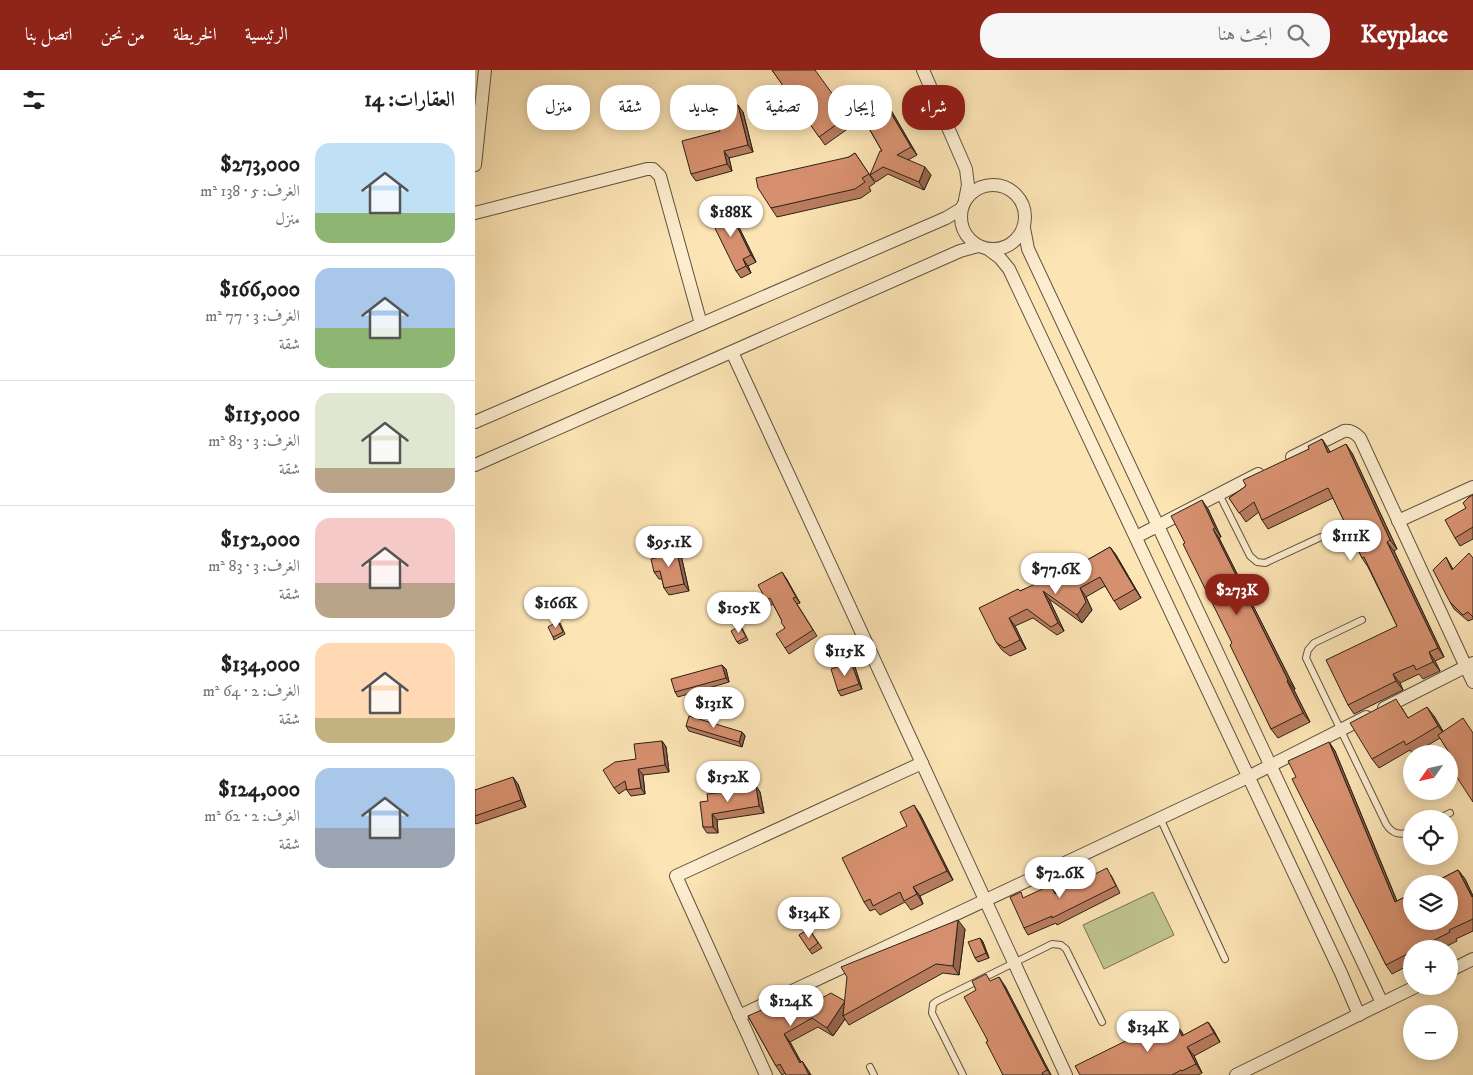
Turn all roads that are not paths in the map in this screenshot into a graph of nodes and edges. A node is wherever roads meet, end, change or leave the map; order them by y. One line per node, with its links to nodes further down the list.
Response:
1 (485, 70): 4 (street)
2 (923, 70): 3 (street)
3 (963, 162): 5 (street); 6 (street)
4 (475, 165)
5 (991, 184): 6 (street); 8 (street)
6 (963, 204): 9 (street); 10 (street)
7 (475, 213): 10 (street)
8 (1024, 228): 9 (street); 17 (street)
9 (983, 248): 11 (street); 18 (street)
10 (701, 324): 12 (street)
11 (732, 352): 13 (street); 24 (street)
12 (475, 422)
13 (475, 465)
14 (1473, 487): 16 (street)
15 (1219, 494): 16 (street); 17 (street); 19 (lane)
16 (1398, 521): 21 (street)
17 (1157, 526): 18 (street); 25 (street)
18 (1136, 537): 26 (street)
19 (1321, 538)
20 (1362, 620): 23 (lane)
21 (1469, 665): 22 (street); 23 (street)
22 (1473, 682)
23 (1341, 731): 25 (street); 28 (lane)
24 (922, 762): 29 (street); 39 (street)
25 (1270, 766): 26 (street); 32 (street)
26 (1248, 777): 27 (street); 35 (street)
27 (1160, 818): 29 (street); 30 (lane)
28 (1403, 833)
29 (985, 901): 33 (street); 39 (street)
30 (1225, 959)
31 (1473, 959): 34 (street)
32 (1362, 962): 35 (street); 37 (street)
33 (1014, 963): 40 (lane); 44 (lane); 45 (street)
34 (1458, 966)
35 (1341, 973): 38 (street)
36 (1403, 993): 37 (street)
37 (1382, 1003): 38 (street)
38 (1359, 1014): 46 (street)
39 (739, 1016): 42 (street)
40 (1102, 1022)
41 (870, 1067): 43 (lane)
42 (766, 1075)
43 (874, 1075)
44 (963, 1075)
45 (1066, 1075)
46 (1236, 1075)

